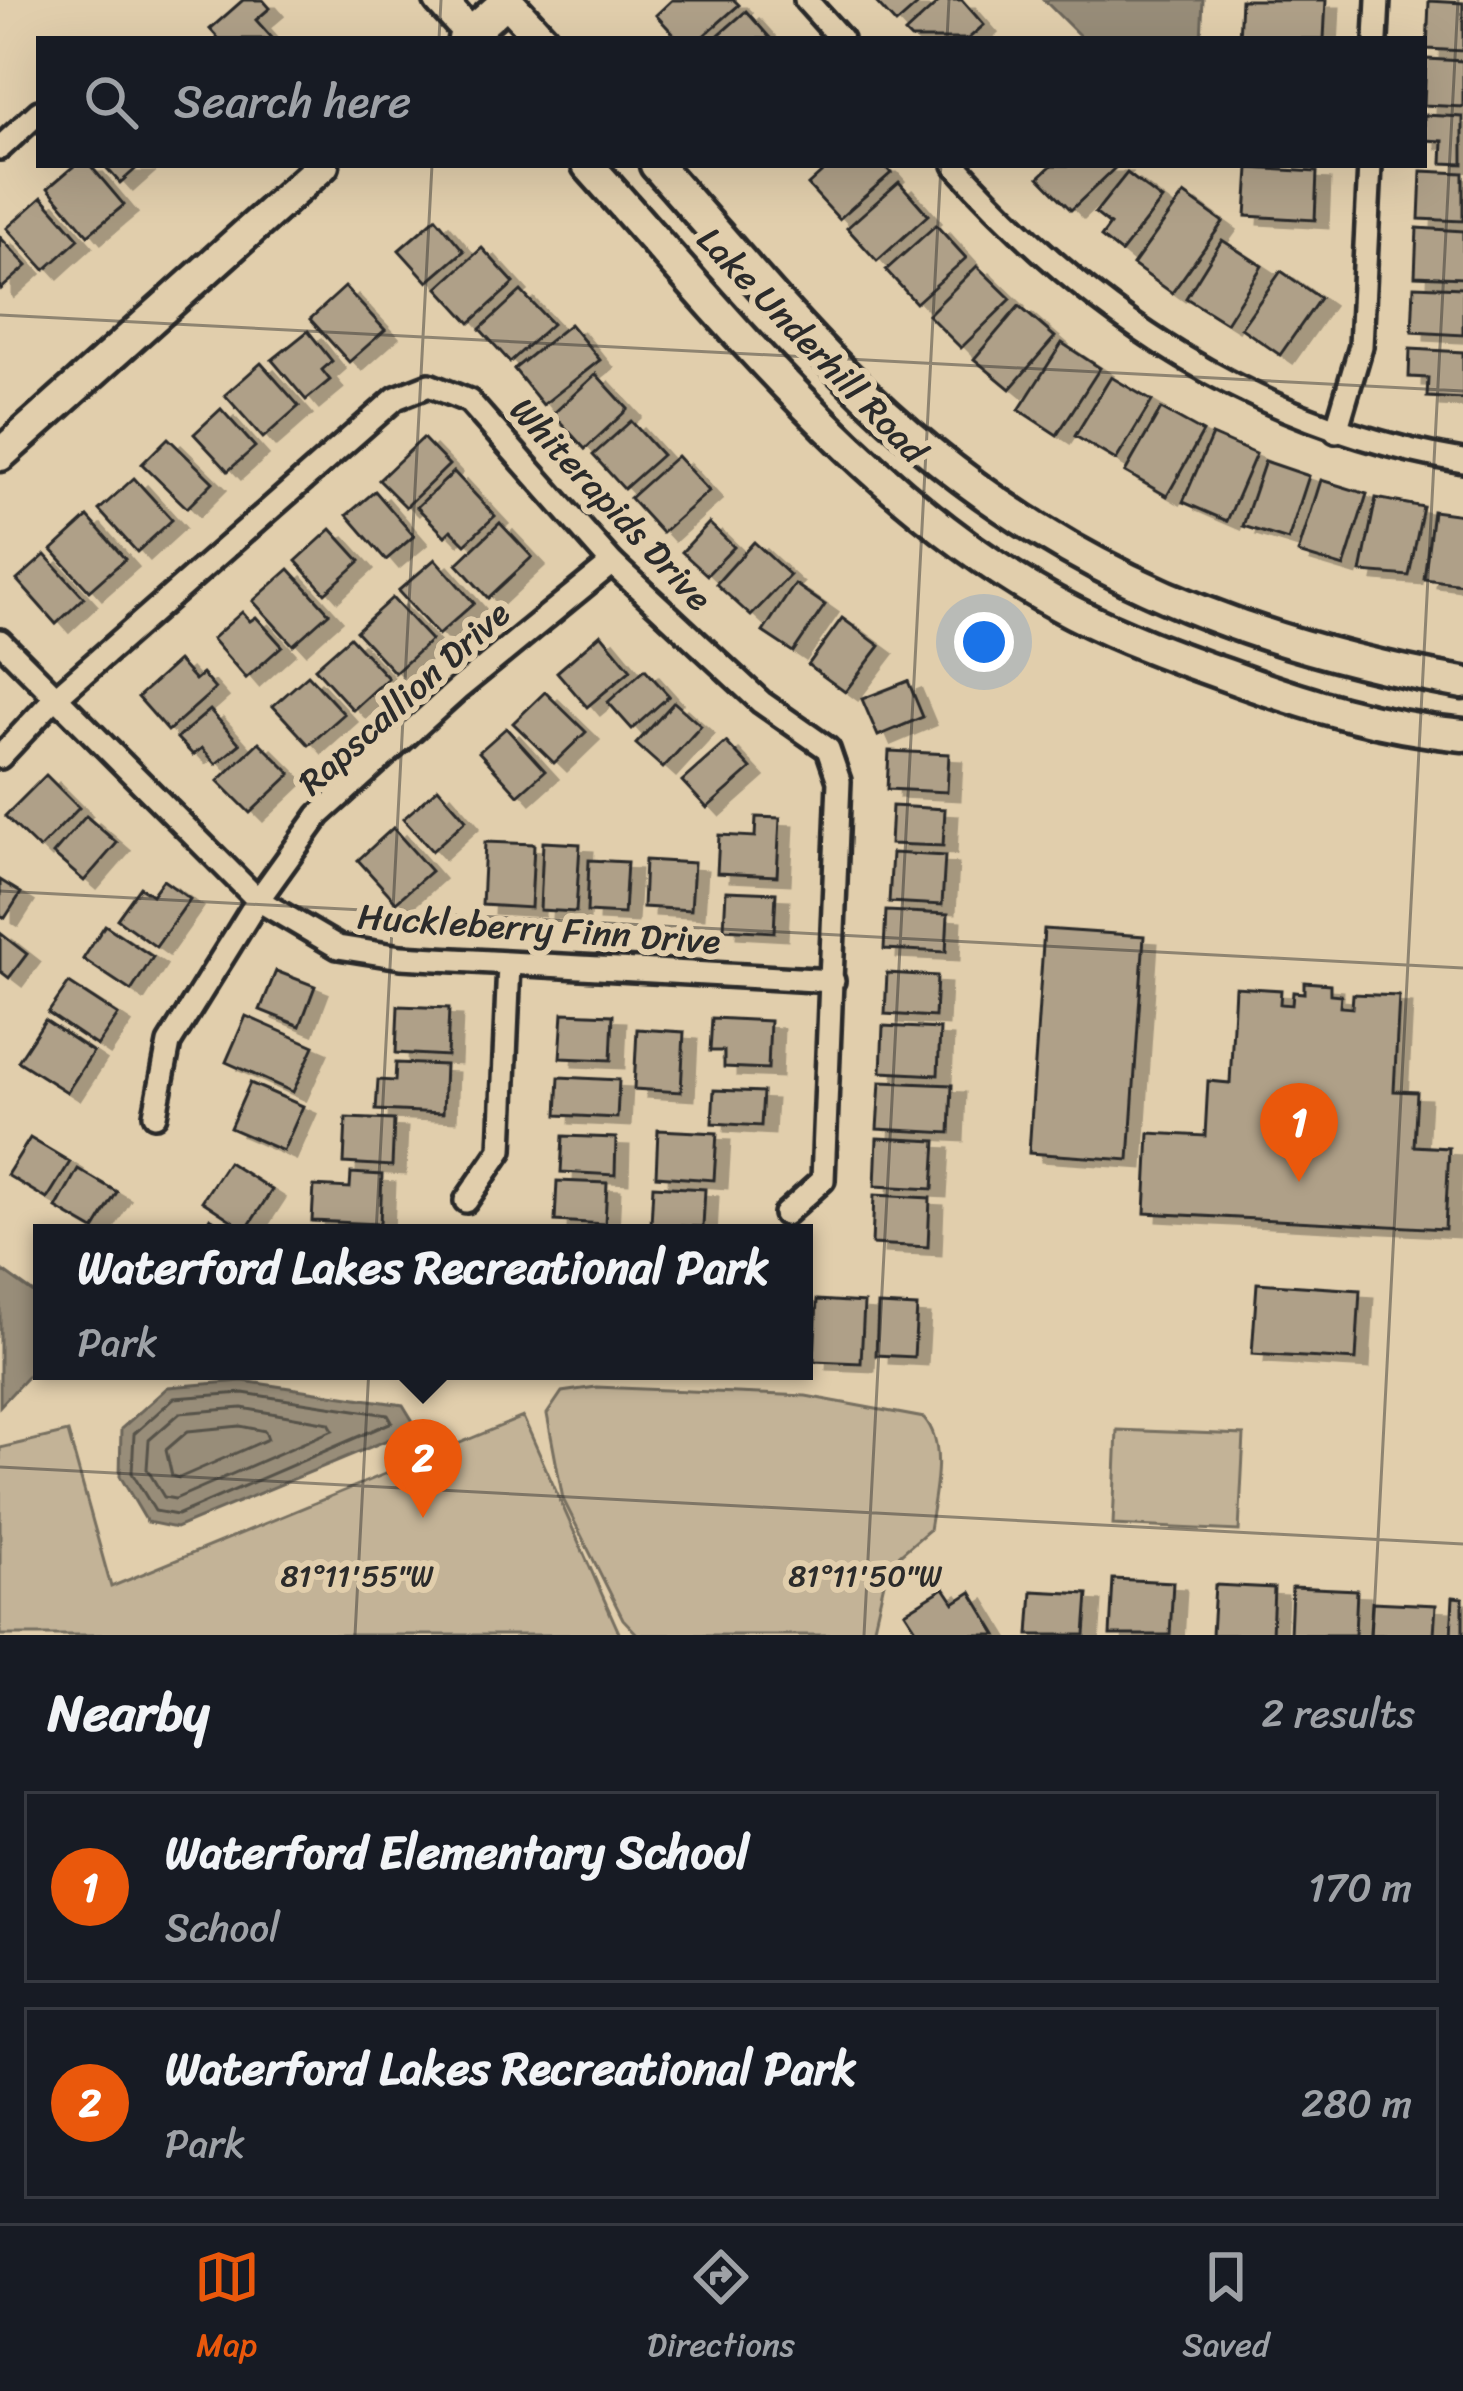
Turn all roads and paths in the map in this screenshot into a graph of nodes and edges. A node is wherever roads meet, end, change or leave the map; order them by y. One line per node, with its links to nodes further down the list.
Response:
1 (440, 0): 5 (street)
2 (507, 0): 6 (street); 7 (street)
3 (806, 0): 8 (street)
4 (1378, 0): 9 (street)
5 (469, 36)
6 (471, 36)
7 (539, 36)
8 (838, 36)
9 (1376, 36)
10 (36, 115): 11 (street)
11 (0, 148)
12 (320, 168): 18 (street)
13 (591, 168): 24 (street, Lake Underhill Road)
14 (659, 168): 22 (street, Lake Underhill Road)
15 (958, 168): 17 (street)
16 (1370, 168): 17 (street)
17 (1336, 431): 19 (street)
18 (0, 455)
19 (1463, 461)
20 (612, 563): 23 (street, Whiterapids Drive); 26 (street, Rapscallion Drive); 28 (street, Whiterapids Drive)
21 (0, 641): 23 (street, Huckleberry Finn Drive)
22 (1463, 682)
23 (53, 699): 25 (street, Whiterapids Drive); 26 (street, Huckleberry Finn Drive)
24 (1463, 735)
25 (0, 757)
26 (258, 900): 27 (street, Huckleberry Finn Drive); 29 (street, Rapscallion Drive)
27 (509, 964): 28 (street, Huckleberry Finn Drive); 30 (street)
28 (833, 981): 31 (street, Whiterapids Drive)
29 (155, 1115)
30 (466, 1201)
31 (785, 1214)

